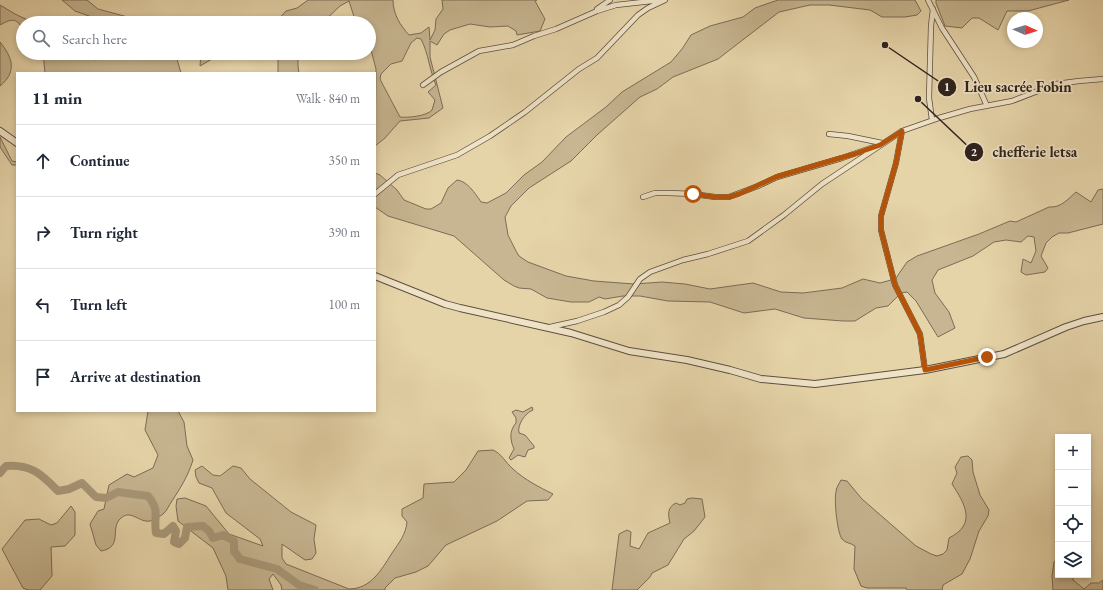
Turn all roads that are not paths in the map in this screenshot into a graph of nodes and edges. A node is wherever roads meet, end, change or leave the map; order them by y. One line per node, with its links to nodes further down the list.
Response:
1 (610, 0): 6 (street)
2 (661, 0): 6 (street)
3 (665, 0): 16 (street)
4 (928, 0): 5 (street)
5 (932, 9): 9 (street); 10 (street)
6 (597, 11): 8 (street)
7 (1103, 79): 9 (street)
8 (423, 85)
9 (987, 106): 10 (street)
10 (932, 120): 12 (street)
11 (0, 131): 14 (street)
12 (902, 131): 15 (street); 21 (street)
13 (829, 134): 15 (street)
14 (16, 142)
15 (881, 144): 17 (street); 20 (street)
16 (376, 193)
17 (642, 197)
18 (376, 276): 20 (street)
19 (1103, 317): 21 (street)
20 (547, 328): 21 (street)
21 (925, 370)

